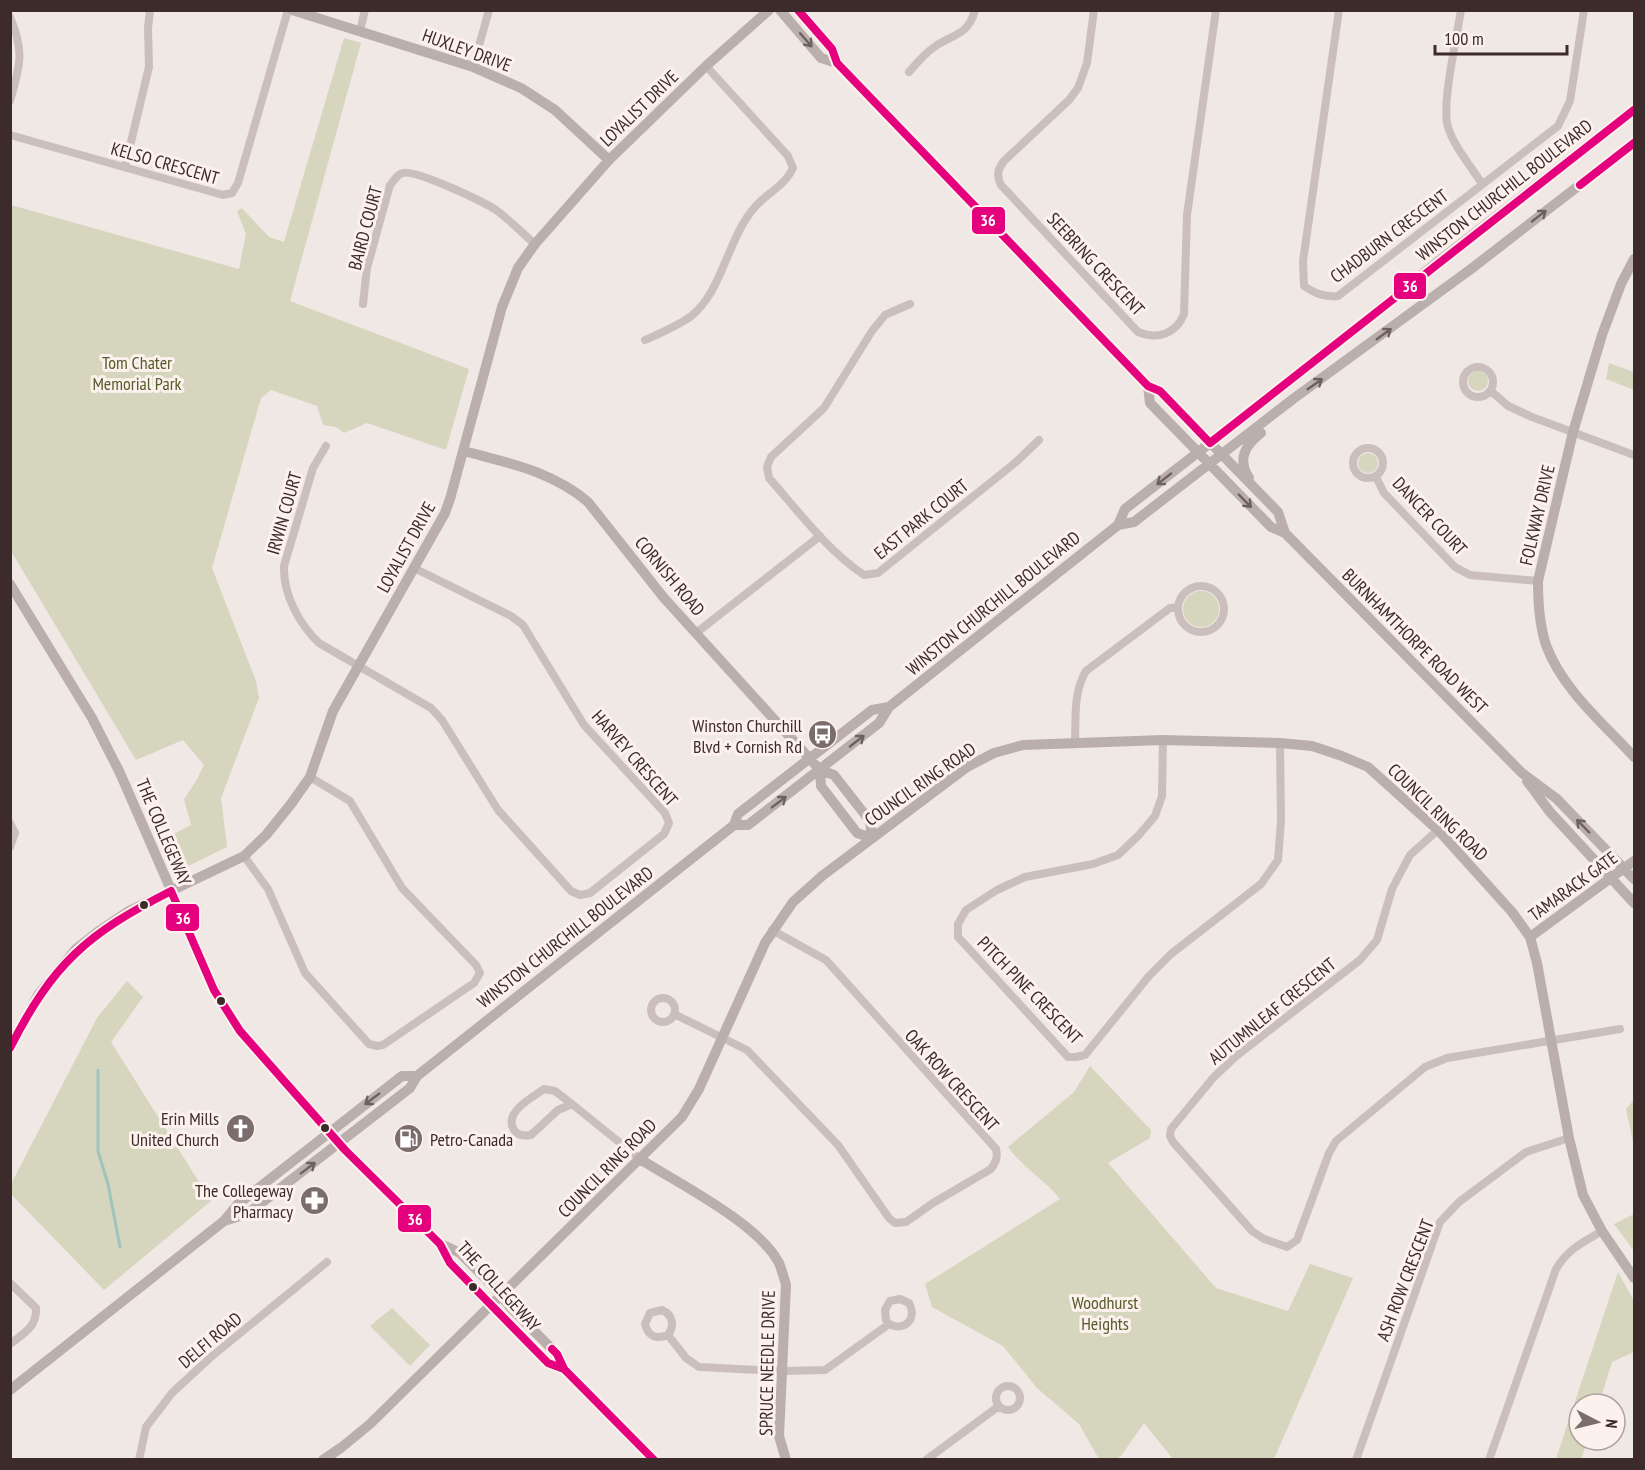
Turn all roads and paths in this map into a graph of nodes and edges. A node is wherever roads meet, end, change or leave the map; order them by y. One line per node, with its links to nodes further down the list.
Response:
1 (150, 10): 25 (street)
2 (290, 10): 15 (street, HUXLEY DRIVE); 25 (street, KELSO CRESCENT)
3 (365, 10): 15 (street)
4 (489, 10): 18 (street)
5 (769, 10): 17 (street, LOYALIST DRIVE)
6 (780, 10): 16 (street, BURNHAMTHORPE ROAD WEST, one-way to 16)
7 (798, 10): 16 (street, BURNHAMTHORPE ROAD WEST)
8 (975, 10): 19 (street)
9 (1094, 10): 10 (street, SEEBRING CRESCENT)
10 (1216, 10)
11 (1339, 10): 26 (street, CHADBURN CRESCENT)
12 (1461, 10): 26 (street)
13 (1584, 10): 26 (street, CHADBURN CRESCENT)
14 (10, 17): 20 (street)
15 (360, 31): 18 (street, HUXLEY DRIVE)
16 (837, 63): 32 (street, BURNHAMTHORPE ROAD WEST)
17 (706, 66): 24 (street, LOYALIST DRIVE); 31 (street)
18 (473, 67): 24 (street, HUXLEY DRIVE)
19 (909, 72)
20 (10, 102)
21 (1635, 110): 37 (street, WINSTON CHURCHILL BOULEVARD)
22 (10, 135): 25 (street, KELSO CRESCENT)
23 (1635, 143): 34 (street, WINSTON CHURCHILL BOULEVARD, one-way to 23)
24 (609, 160): 27 (street, LOYALIST DRIVE)
25 (125, 167)
26 (1482, 184)
27 (535, 244): 29 (street, BAIRD COURT); 39 (street, LOYALIST DRIVE)
28 (1635, 260): 35 (street, FOLKWAY DRIVE)
29 (363, 304)
30 (910, 304): 48 (street, EAST PARK COURT)
31 (645, 340)
32 (1148, 386): 37 (street, BURNHAMTHORPE ROAD WEST); 40 (street, BURNHAMTHORPE ROAD WEST)
33 (1491, 391): 33 (street); 35 (street)
34 (1293, 399): 41 (street, WINSTON CHURCHILL BOULEVARD); 45 (street)
35 (1573, 432): 42 (street); 50 (street, FOLKWAY DRIVE)
36 (1039, 440): 48 (street, EAST PARK COURT)
37 (1210, 443): 40 (street, WINSTON CHURCHILL BOULEVARD); 41 (street, BURNHAMTHORPE ROAD WEST)
38 (326, 446): 54 (street, IRWIN COURT)
39 (464, 451): 49 (street, LOYALIST DRIVE); 53 (street, CORNISH ROAD)
40 (1198, 452): 43 (street, BURNHAMTHORPE ROAD WEST); 46 (street, WINSTON CHURCHILL BOULEVARD, one-way to 46)
41 (1221, 454): 43 (street, WINSTON CHURCHILL BOULEVARD); 45 (street, BURNHAMTHORPE ROAD WEST)
42 (1635, 455)
43 (1209, 464): 46 (street, WINSTON CHURCHILL BOULEVARD); 47 (street, BURNHAMTHORPE ROAD WEST, one-way to 47)
44 (1376, 477): 50 (street, DANCER COURT)
45 (1278, 512): 47 (street, BURNHAMTHORPE ROAD WEST)
46 (1118, 525): 55 (street, WINSTON CHURCHILL BOULEVARD)
47 (1285, 533): 62 (street, BURNHAMTHORPE ROAD WEST)
48 (820, 536): 53 (street)
49 (414, 568): 54 (street, LOYALIST DRIVE); 54 (street, HARVEY CRESCENT)
50 (1538, 581): 59 (street, FOLKWAY DRIVE)
51 (10, 584): 74 (street, THE COLLEGEWAY)
52 (1178, 607): 52 (street); 57 (street)
53 (696, 633): 60 (street, CORNISH ROAD)
54 (358, 666): 63 (street, LOYALIST DRIVE)
55 (889, 707): 60 (street, WINSTON CHURCHILL BOULEVARD); 61 (street, WINSTON CHURCHILL BOULEVARD, one-way to 55)
56 (1163, 740): 57 (street, COUNCIL RING ROAD); 58 (street, COUNCIL RING ROAD); 58 (street, PITCH PINE CRESCENT)
57 (1075, 742): 67 (street, COUNCIL RING ROAD)
58 (1280, 743): 66 (street, COUNCIL RING ROAD)
59 (1632, 750)
60 (810, 758): 61 (street, CORNISH ROAD); 65 (street, WINSTON CHURCHILL BOULEVARD)
61 (820, 770): 65 (street, WINSTON CHURCHILL BOULEVARD, one-way to 61); 67 (street); 67 (street)
62 (1522, 773): 71 (street, BURNHAMTHORPE ROAD WEST, one-way to 62); 72 (street, BURNHAMTHORPE ROAD WEST)
63 (310, 777): 69 (street, LOYALIST DRIVE); 69 (street)
64 (10, 823): 68 (street)
65 (734, 825): 83 (street, WINSTON CHURCHILL BOULEVARD)
66 (1438, 830): 77 (street, COUNCIL RING ROAD); 81 (street, AUTUMNLEAF CRESCENT)
67 (872, 838): 76 (street, COUNCIL RING ROAD)
68 (10, 847)
69 (244, 856): 74 (street, LOYALIST DRIVE)
70 (1635, 861): 71 (street, TAMARACK GATE)
71 (1624, 868): 72 (street, TAMARACK GATE); 73 (street, BURNHAMTHORPE ROAD WEST)
72 (1610, 878): 75 (street, BURNHAMTHORPE ROAD WEST); 77 (street, TAMARACK GATE)
73 (1635, 879)
74 (171, 891): 82 (street, LOYALIST DRIVE); 85 (street, THE COLLEGEWAY)
75 (1635, 903)
76 (772, 930): 80 (street, COUNCIL RING ROAD); 80 (street, OAK ROW CRESCENT)
77 (1530, 937): 81 (street, COUNCIL RING ROAD)
78 (674, 1014): 80 (street, OAK ROW CRESCENT)
79 (1620, 1029): 81 (street, AUTUMNLEAF CRESCENT)
80 (723, 1038): 88 (street, COUNCIL RING ROAD)
81 (1550, 1041): 86 (street, COUNCIL RING ROAD)
82 (10, 1049)
83 (417, 1076): 85 (street, WINSTON CHURCHILL BOULEVARD, one-way to 85); 87 (street, WINSTON CHURCHILL BOULEVARD)
84 (572, 1104): 84 (street); 88 (street)
85 (329, 1131): 87 (street, THE COLLEGEWAY); 89 (street, WINSTON CHURCHILL BOULEVARD)
86 (1569, 1138): 90 (street, COUNCIL RING ROAD); 109 (street, ASH ROW CRESCENT)
87 (340, 1143): 89 (street, WINSTON CHURCHILL BOULEVARD, one-way to 87); 91 (street, THE COLLEGEWAY)
88 (640, 1159): 95 (street, COUNCIL RING ROAD); 101 (street, SPRUCE NEEDLE DRIVE)
89 (224, 1221): 102 (street, WINSTON CHURCHILL BOULEVARD)
90 (1602, 1231): 93 (street, COUNCIL RING ROAD); 110 (street)
91 (440, 1244): 95 (street, THE COLLEGEWAY); 96 (street, THE COLLEGEWAY)
92 (327, 1262): 105 (street, DELFI ROAD)
93 (1635, 1278)
94 (10, 1283): 99 (street)
95 (501, 1296): 96 (street, COUNCIL RING ROAD); 100 (street, THE COLLEGEWAY)
96 (491, 1305): 100 (street, THE COLLEGEWAY); 104 (street, COUNCIL RING ROAD)
97 (889, 1324): 101 (street)
98 (668, 1335): 101 (street)
99 (10, 1344)
100 (564, 1369): 106 (street, THE COLLEGEWAY)
101 (782, 1371): 107 (street, SPRUCE NEEDLE DRIVE)
102 (10, 1390)
103 (999, 1406): 108 (street)
104 (326, 1459)
105 (139, 1460)
106 (654, 1460)
107 (786, 1460)
108 (926, 1460)
109 (1356, 1460)
110 (1489, 1460)

